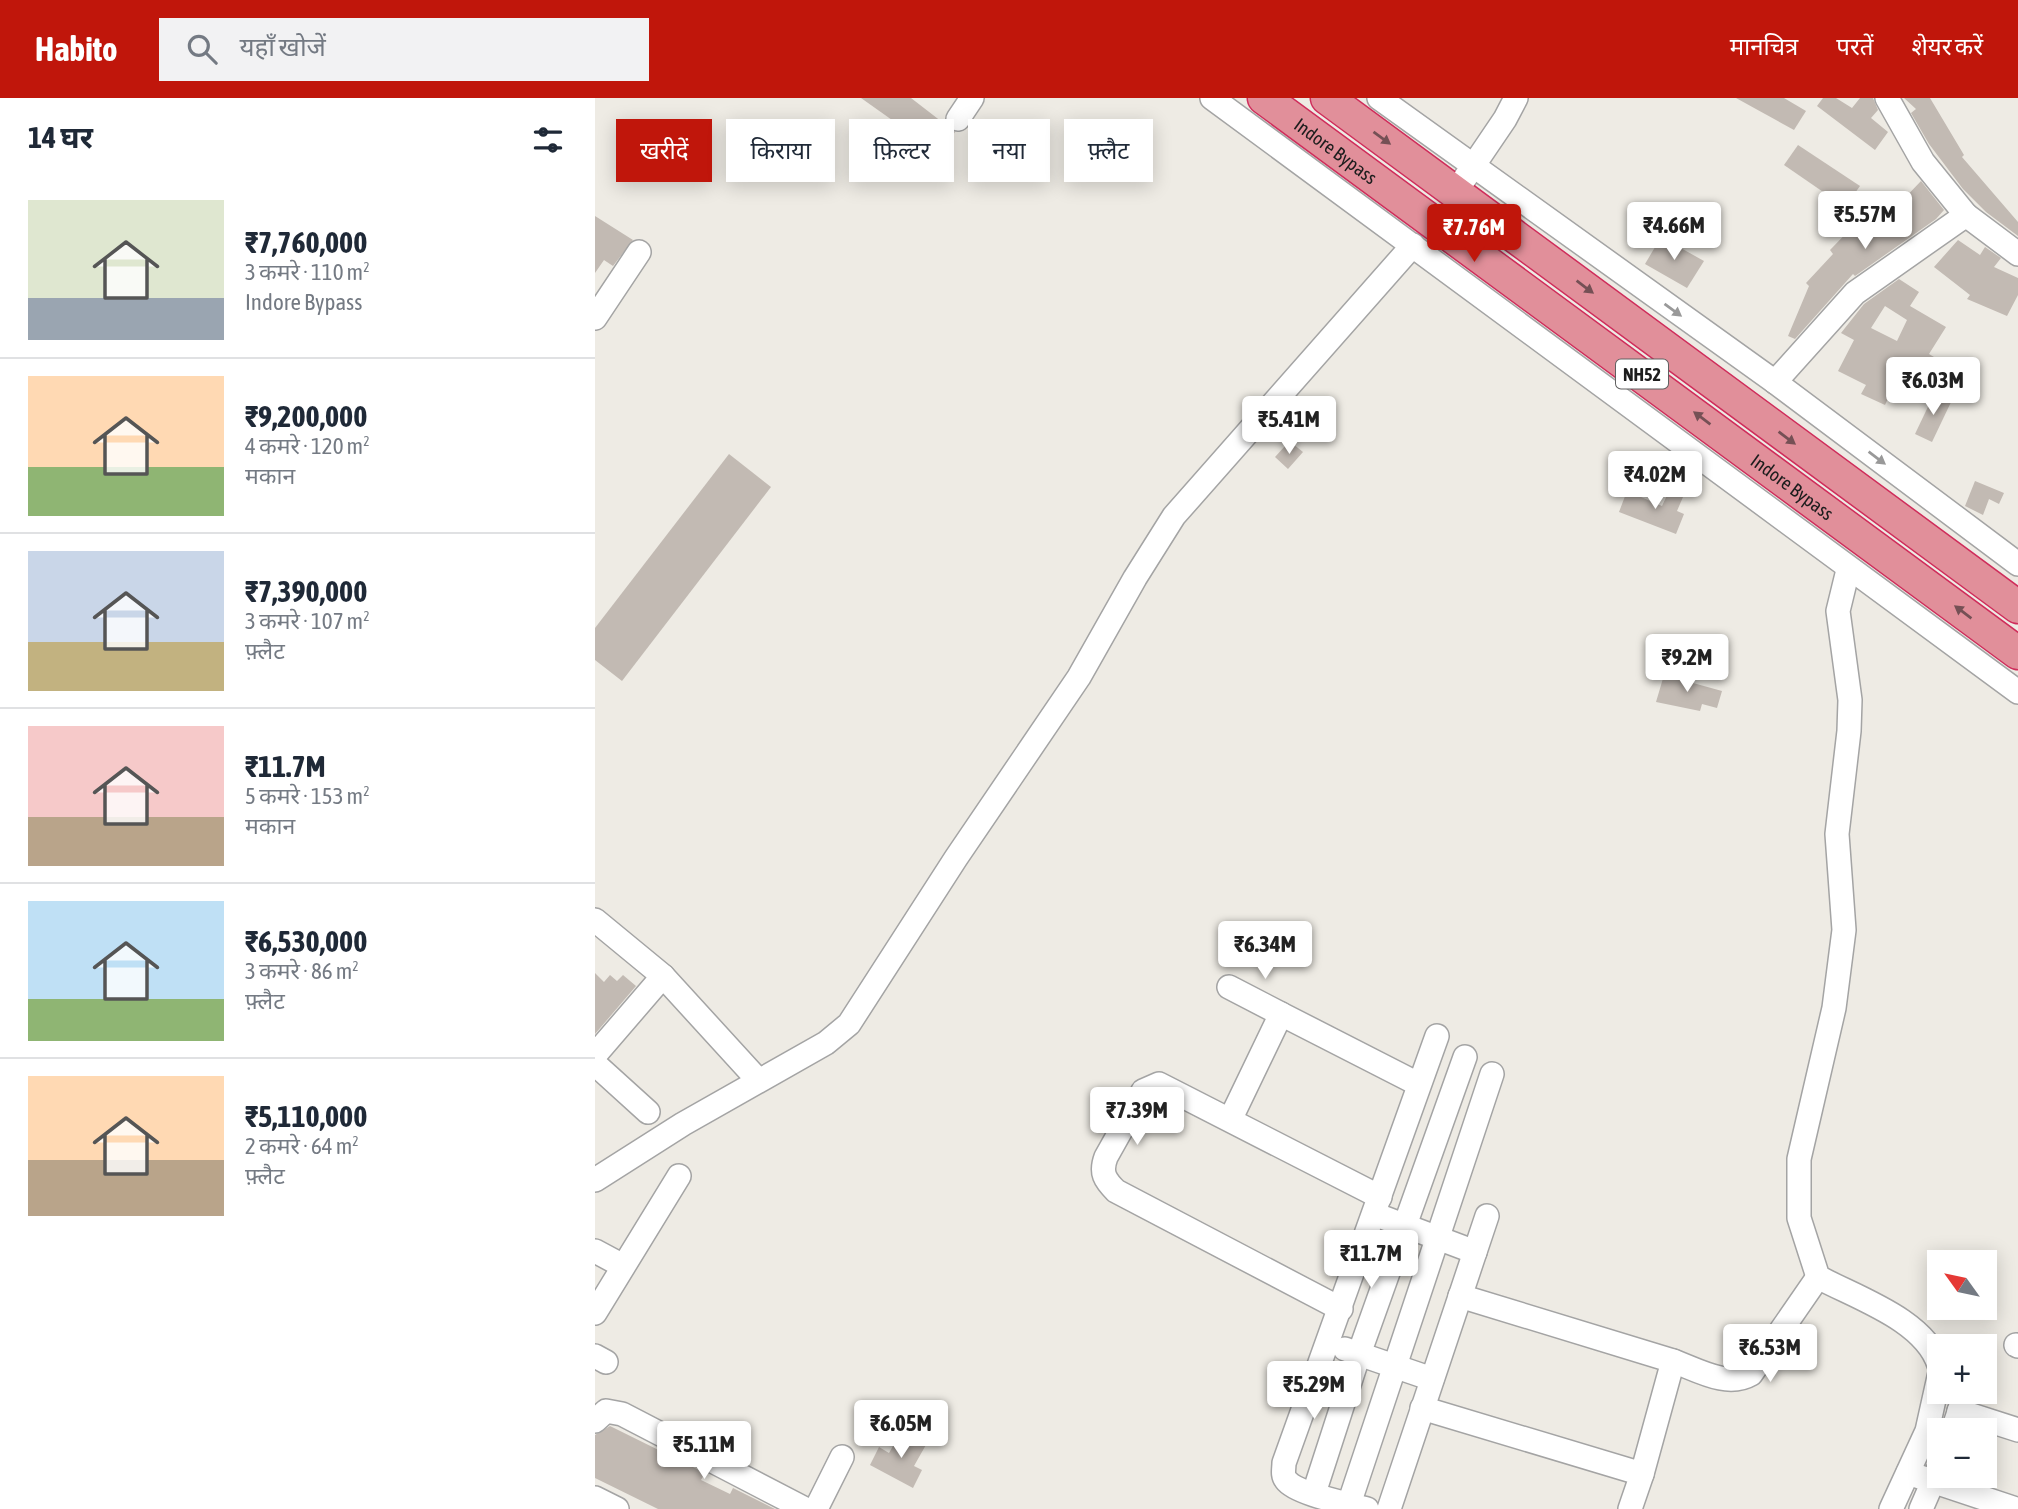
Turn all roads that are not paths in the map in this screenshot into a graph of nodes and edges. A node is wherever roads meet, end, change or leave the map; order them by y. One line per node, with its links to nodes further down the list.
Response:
1 (972, 98): 8 (street)
2 (1212, 98): 11 (street)
3 (1264, 98): 19 (highway, Indore Bypass / NH52, one-way to 3)
4 (1327, 98): 9 (highway, Indore Bypass / NH52, one-way to 9)
5 (1379, 98): 9 (street)
6 (1516, 98): 9 (street)
7 (1887, 98): 10 (street)
8 (957, 119)
9 (1464, 179): 15 (street, one-way to 15); 18 (highway, Indore Bypass / NH52, one-way to 18)
10 (1966, 215): 13 (street); 15 (street)
11 (1413, 246): 17 (street); 30 (street)
12 (639, 252): 14 (street)
13 (2018, 254)
14 (595, 318)
15 (1775, 382): 16 (street, one-way to 16)
16 (2018, 564)
17 (1848, 570): 20 (street); 43 (street)
18 (2018, 607)
19 (2018, 653)
20 (2018, 692)
21 (595, 920): 22 (street)
22 (663, 976): 26 (street); 30 (street)
23 (1229, 987): 24 (street)
24 (1280, 1014): 31 (street); 33 (street)
25 (1437, 1036): 31 (street)
26 (595, 1055)
27 (1465, 1057): 38 (street)
28 (595, 1064): 32 (street)
29 (1492, 1074): 39 (street)
30 (758, 1080): 35 (street)
31 (1418, 1084): 36 (street)
32 (647, 1112)
33 (1231, 1118): 36 (street); 45 (street)
34 (679, 1176): 42 (street)
35 (595, 1180)
36 (1377, 1205): 38 (street); 45 (street)
37 (1487, 1216): 41 (street)
38 (1405, 1227): 39 (street); 49 (street)
39 (1437, 1239): 41 (street); 51 (street)
40 (595, 1251): 42 (street)
41 (1475, 1252): 44 (street)
42 (623, 1266): 46 (street)
43 (1818, 1277): 48 (street); 50 (street)
44 (1460, 1296): 50 (street); 52 (street)
45 (1341, 1309): 47 (street)
46 (595, 1312)
47 (1329, 1342): 49 (street); 64 (street)
48 (1927, 1342)
49 (1359, 1354): 51 (street); 64 (street)
50 (1673, 1361): 60 (street)
51 (1395, 1365): 52 (street); 66 (street)
52 (1432, 1379): 54 (street)
53 (1933, 1404): 59 (street)
54 (1422, 1408): 60 (street); 70 (street)
55 (1959, 1411): 57 (street)
56 (595, 1420): 68 (street)
57 (2018, 1430)
58 (842, 1457): 69 (street)
59 (1908, 1473): 61 (street); 72 (street)
60 (1642, 1474): 71 (street)
61 (1927, 1474)
62 (1930, 1488): 73 (street)
63 (1967, 1488): 74 (street)
64 (1314, 1493): 66 (street)
65 (595, 1498): 67 (street)
66 (1358, 1506)
67 (617, 1509)
68 (805, 1509)
69 (816, 1509)
70 (1389, 1509)
71 (1630, 1509)
72 (1891, 1509)
73 (1921, 1509)
74 (2016, 1509)

